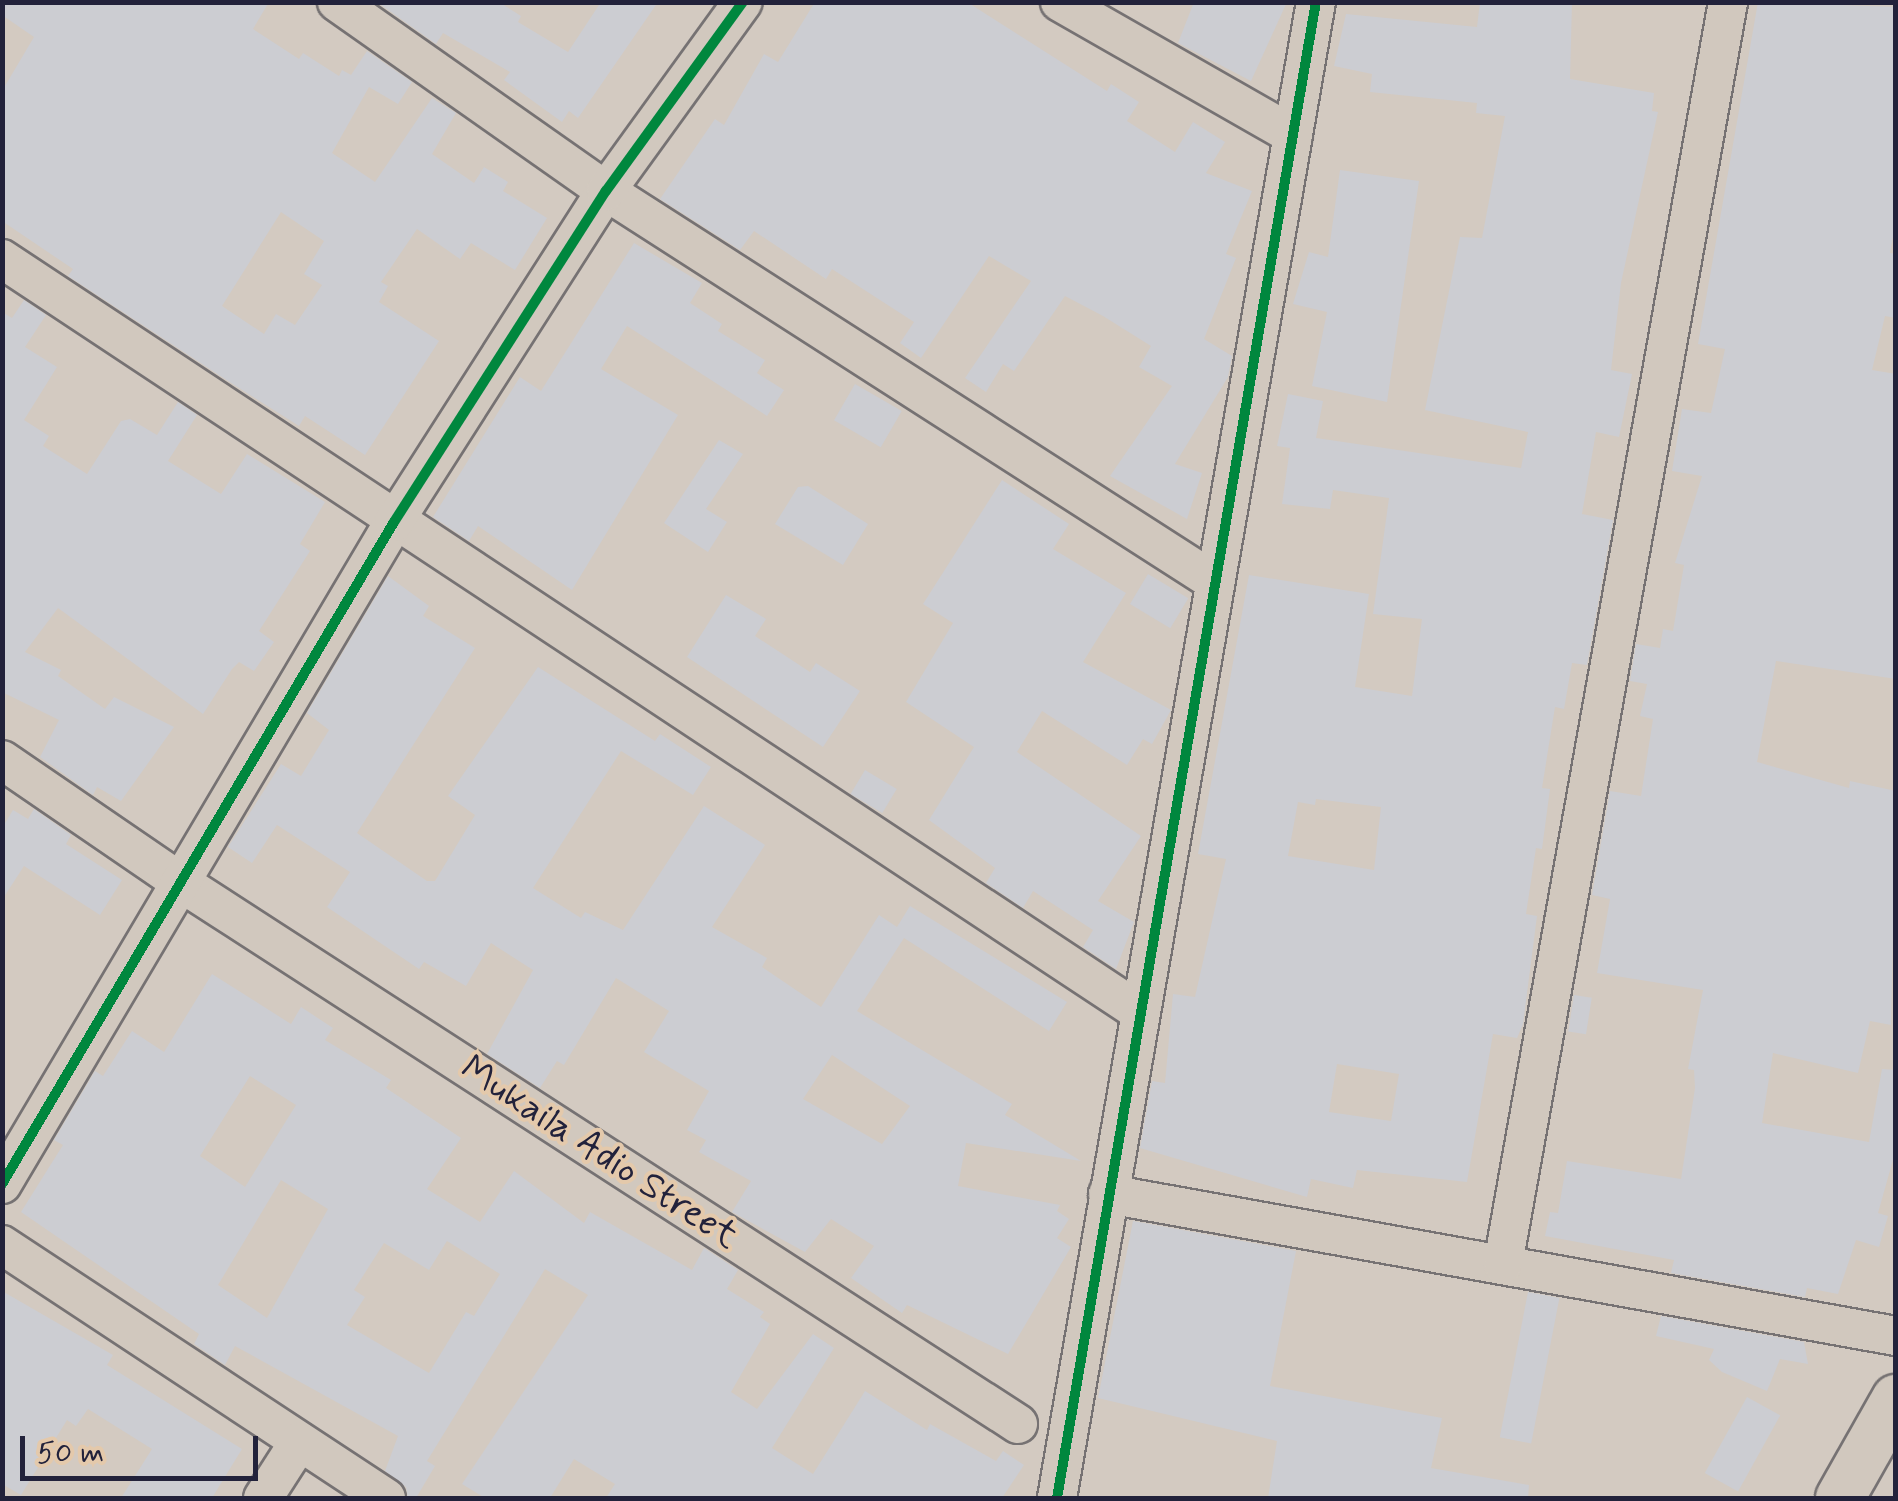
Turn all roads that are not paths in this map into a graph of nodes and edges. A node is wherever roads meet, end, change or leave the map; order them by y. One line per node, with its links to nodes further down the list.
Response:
1 (337, 2): 7 (street)
2 (743, 2): 7 (street)
3 (1060, 2): 6 (street)
4 (1316, 2): 6 (street)
5 (1728, 2): 17 (street)
6 (1293, 135): 10 (street)
7 (606, 190): 9 (street); 10 (street)
8 (2, 259): 9 (street)
9 (394, 522): 12 (street); 13 (street)
10 (1215, 582): 13 (street)
11 (2, 760): 12 (street, Mukaila Adio Street)
12 (180, 882): 14 (street); 20 (street, Mukaila Adio Street)
13 (1137, 1010): 15 (street)
14 (2, 1184)
15 (1108, 1194): 17 (street); 24 (street)
16 (2, 1245): 21 (street)
17 (1503, 1264): 18 (street)
18 (1896, 1336)
19 (1896, 1399): 25 (street)
20 (1018, 1424)
21 (298, 1442): 22 (street); 23 (street)
22 (263, 1498)
23 (386, 1498)
24 (1057, 1498)
25 (1840, 1498)

